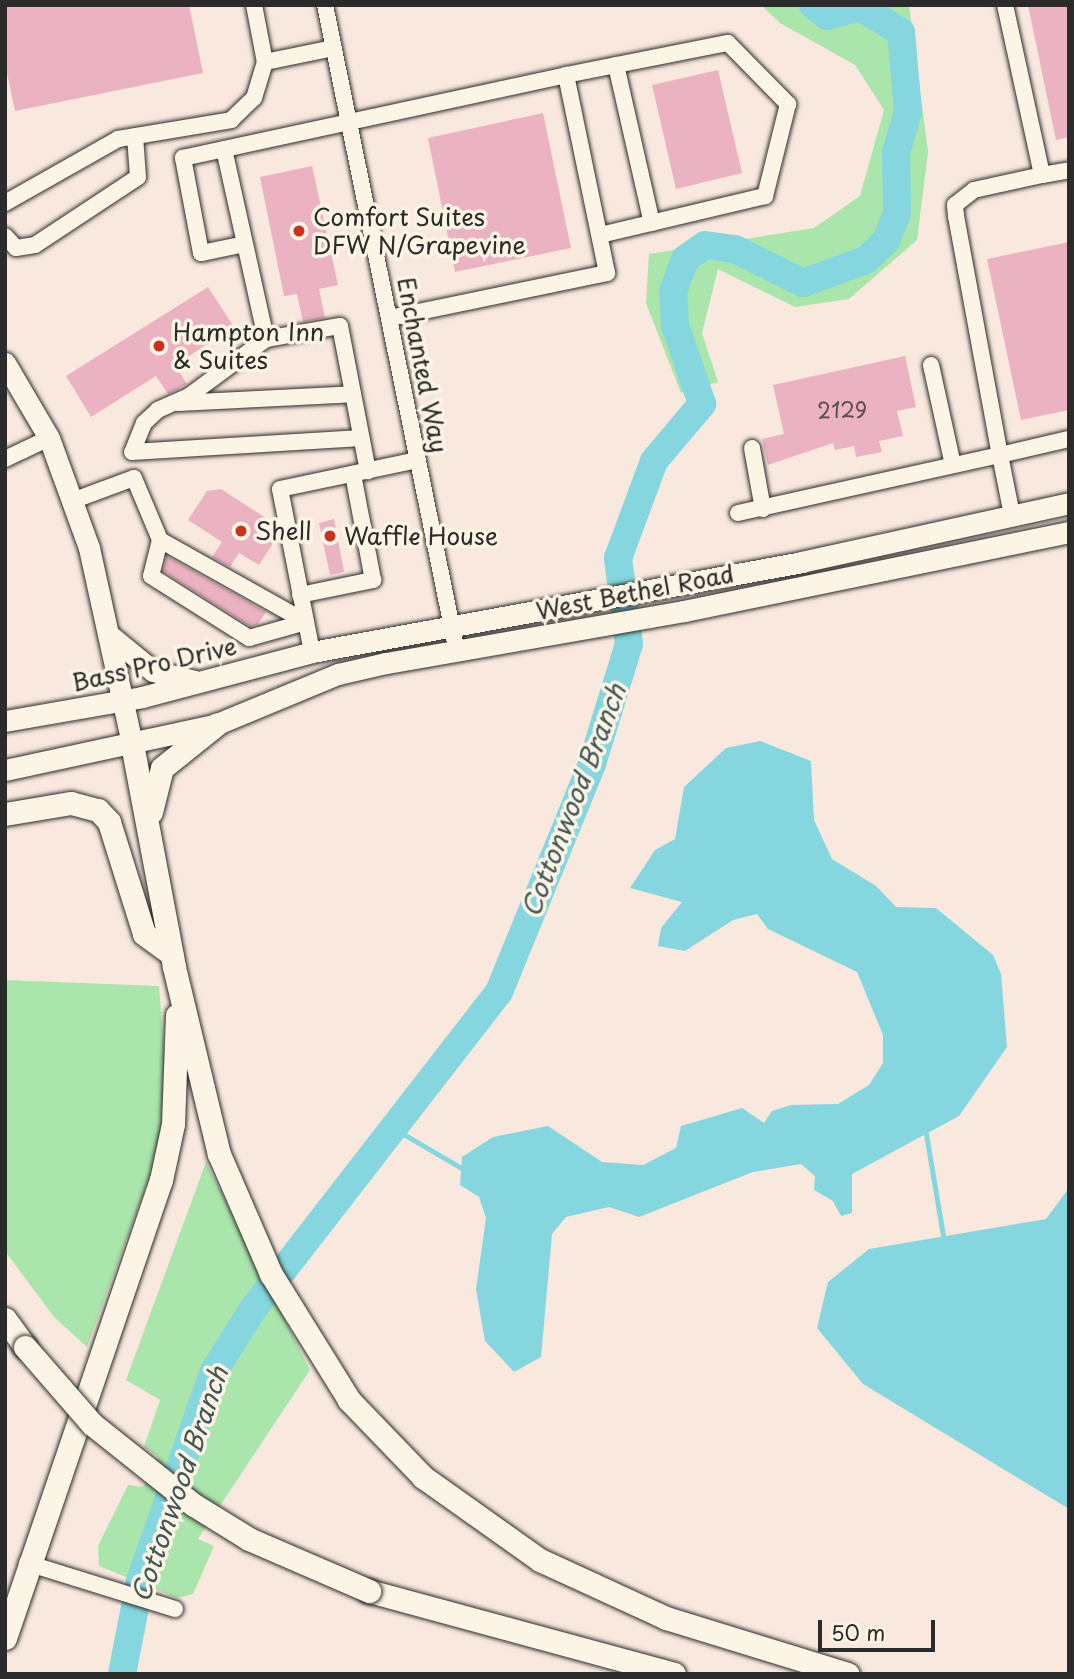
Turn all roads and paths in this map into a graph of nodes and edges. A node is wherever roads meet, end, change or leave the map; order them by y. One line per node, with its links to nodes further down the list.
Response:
1 (254, 5): 5 (street)
2 (325, 5): 4 (street, Enchanted Way)
3 (1005, 5): 12 (street)
4 (334, 48): 5 (street); 8 (street, Enchanted Way)
5 (265, 62): 9 (street)
6 (616, 65): 7 (street); 14 (street); 14 (street)
7 (566, 75): 8 (street); 15 (street)
8 (350, 120): 10 (street); 18 (street, Enchanted Way)
9 (135, 136): 13 (street); 16 (street)
10 (224, 149): 17 (street); 17 (street)
11 (1069, 170): 12 (street)
12 (1042, 175): 29 (street)
13 (5, 204)
14 (652, 223): 15 (street)
15 (600, 235): 18 (street)
16 (5, 236)
17 (245, 244): 19 (street)
18 (390, 317): 31 (street, Enchanted Way)
19 (266, 339): 22 (street); 23 (street)
20 (5, 363): 24 (main road)
21 (931, 365): 32 (street)
22 (354, 394): 23 (street); 25 (street)
23 (172, 403): 28 (street)
24 (49, 438): 30 (street); 35 (main road)
25 (362, 438): 28 (street); 33 (street)
26 (1069, 439): 29 (street)
27 (752, 448): 37 (street)
28 (132, 452): 34 (street)
29 (1000, 455): 32 (street); 39 (street)
30 (5, 459)
31 (418, 460): 33 (street); 45 (street, Enchanted Way)
32 (953, 465): 37 (street)
33 (361, 473): 43 (street); 43 (street)
34 (134, 478): 35 (street); 41 (street)
35 (72, 502): 46 (main road)
36 (1069, 503): 39 (main road, West Bethel Road)
37 (763, 509): 38 (street)
38 (738, 513)
39 (1012, 515): 42 (main road); 45 (main road, West Bethel Road)
40 (1069, 532): 42 (main road, West Bethel Road)
41 (160, 540): 44 (street); 44 (street)
42 (1018, 542): 48 (main road, West Bethel Road)
43 (300, 595): 44 (street)
44 (306, 622): 47 (street)
45 (452, 626): 47 (main road, West Bethel Road); 48 (street, Enchanted Way)
46 (108, 634): 49 (main road); 50 (main road)
47 (312, 652): 49 (main road, Bass Pro Drive)
48 (457, 653): 52 (main road, West Bethel Road)
49 (200, 682): 50 (main road, Bass Pro Drive)
50 (122, 701): 51 (main road, Bass Pro Drive); 53 (main road)
51 (5, 722)
52 (218, 724): 53 (main road); 56 (highway)
53 (132, 744): 54 (main road); 56 (highway)
54 (5, 769)
55 (5, 814): 57 (highway)
56 (149, 826): 57 (highway)
57 (173, 960): 59 (highway); 63 (highway)
58 (5, 1319): 62 (highway, bridge)
59 (27, 1563): 60 (street); 61 (highway)
60 (175, 1609)
61 (5, 1639)
62 (674, 1674)
63 (848, 1674)

